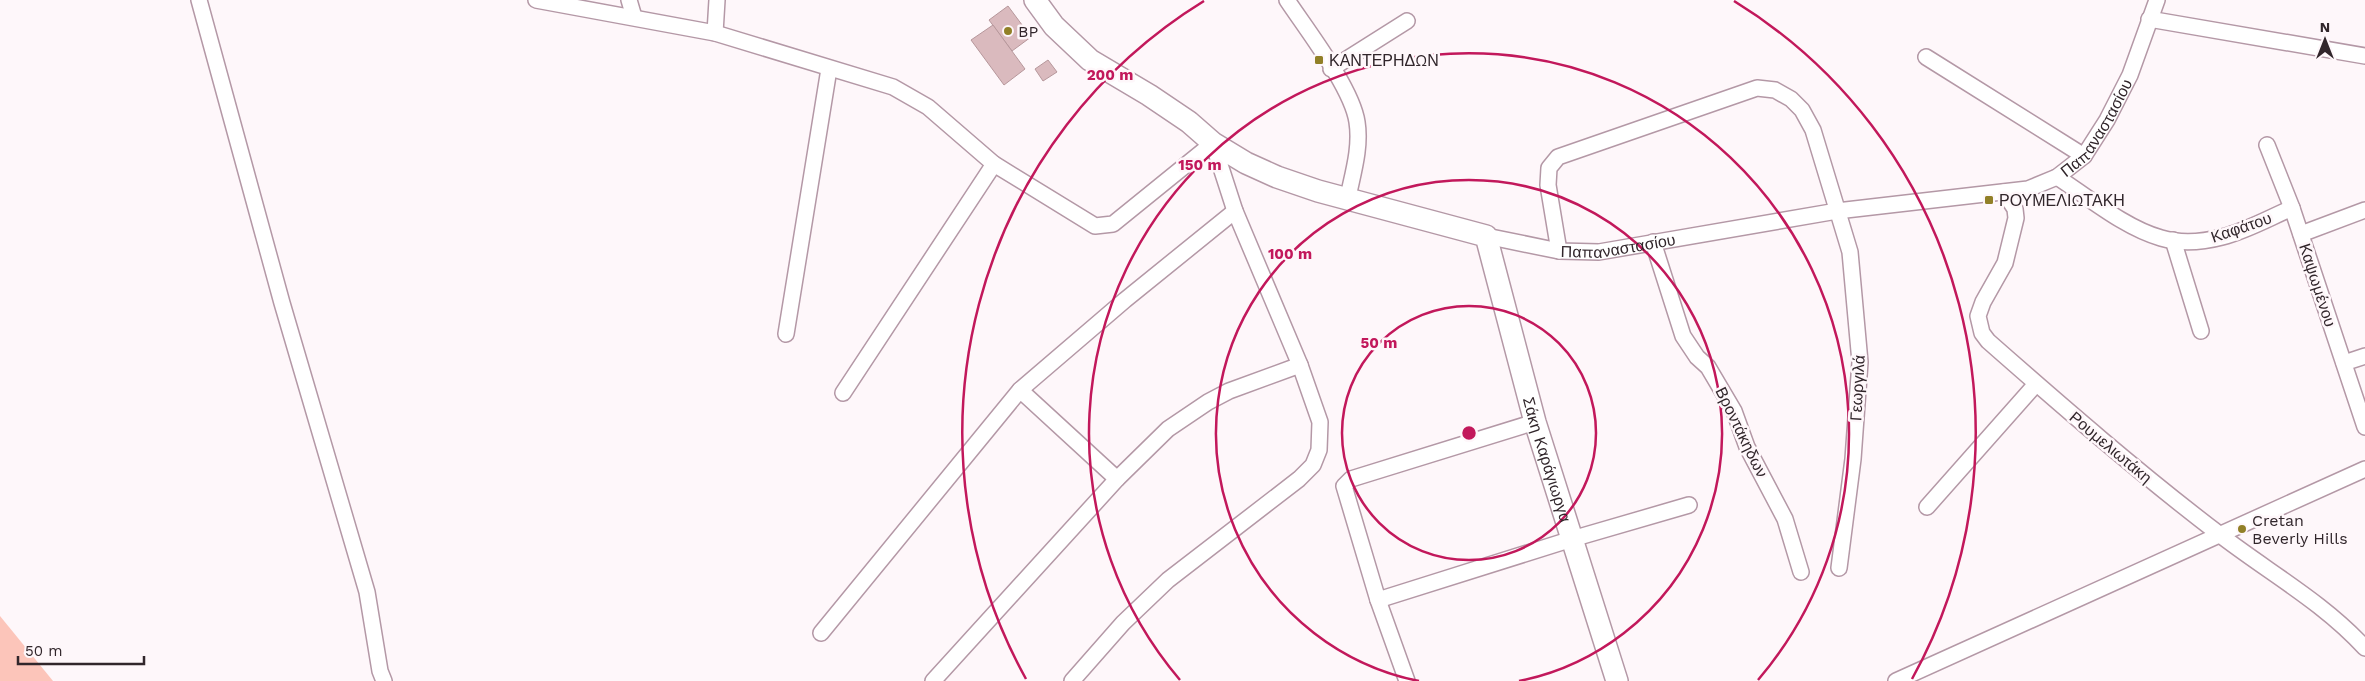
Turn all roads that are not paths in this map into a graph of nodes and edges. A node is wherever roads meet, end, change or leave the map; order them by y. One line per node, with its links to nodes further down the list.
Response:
1 (199, 0): 53 (street)
2 (536, 0): 8 (street)
3 (629, 0): 8 (street)
4 (717, 0): 11 (street)
5 (1036, 0): 16 (street, Παπαναστασίου)
6 (1287, 0): 15 (street)
7 (2157, 0): 9 (street, Παπαναστασίου)
8 (634, 17): 11 (street)
9 (2149, 19): 12 (street); 18 (street, Παπαναστασίου)
10 (1407, 21): 15 (street)
11 (715, 33): 14 (street)
12 (2365, 56)
13 (1926, 57): 18 (street)
14 (829, 68): 19 (street); 33 (street)
15 (1331, 68): 22 (street)
16 (1213, 143): 19 (street); 22 (street, Παπαναστασίου); 25 (street)
17 (2267, 145): 23 (street, Καψωμένου)
18 (2084, 156): 20 (street, Παπαναστασίου)
19 (994, 164): 39 (street)
20 (2057, 176): 21 (street, Παπαναστασίου); 29 (street, Καφάτου)
21 (2004, 192): 26 (street, Παπαναστασίου); 37 (street, Ρουμελιωτάκη)
22 (1348, 197): 28 (street, Παπαναστασίου)
23 (2292, 208): 27 (street, Καψωμένου); 29 (street, Καφάτου)
24 (2365, 210): 27 (street)
25 (1235, 211): 36 (street); 38 (street)
26 (1837, 211): 30 (street, Παπαναστασίου); 31 (street, Γεωργιλά); 48 (street, Γεωργιλά)
27 (2301, 234): 35 (street, Καψωμένου)
28 (1486, 236): 31 (street, Παπαναστασίου); 40 (street, Σάκη Καράγιωργα)
29 (2172, 240): 32 (street)
30 (1653, 242): 31 (street, Παπαναστασίου); 49 (street, Βροντάκηδων)
31 (1559, 251)
32 (2201, 331)
33 (786, 334)
34 (2365, 356): 35 (street)
35 (2344, 363): 41 (street, Καψωμένου)
36 (1300, 365): 43 (street); 55 (street)
37 (2036, 384): 45 (street); 46 (street, Ρουμελιωτάκη)
38 (1020, 390): 43 (street); 51 (street)
39 (843, 393)
40 (1535, 422): 47 (street, Σάκη Καράγιωργα); 50 (street)
41 (2365, 427)
42 (2365, 469): 46 (street)
43 (1118, 479): 54 (street)
44 (1689, 505): 47 (street)
45 (1927, 507)
46 (2219, 534): 52 (street, Ρουμελιωτάκη); 58 (street)
47 (1572, 539): 50 (street); 57 (street, Σάκη Καράγιωργα)
48 (1839, 568)
49 (1801, 572)
50 (1378, 600): 56 (street)
51 (821, 633)
52 (2365, 648)
53 (384, 681)
54 (933, 681)
55 (1072, 681)
56 (1407, 681)
57 (1616, 681)
58 (1896, 681)

